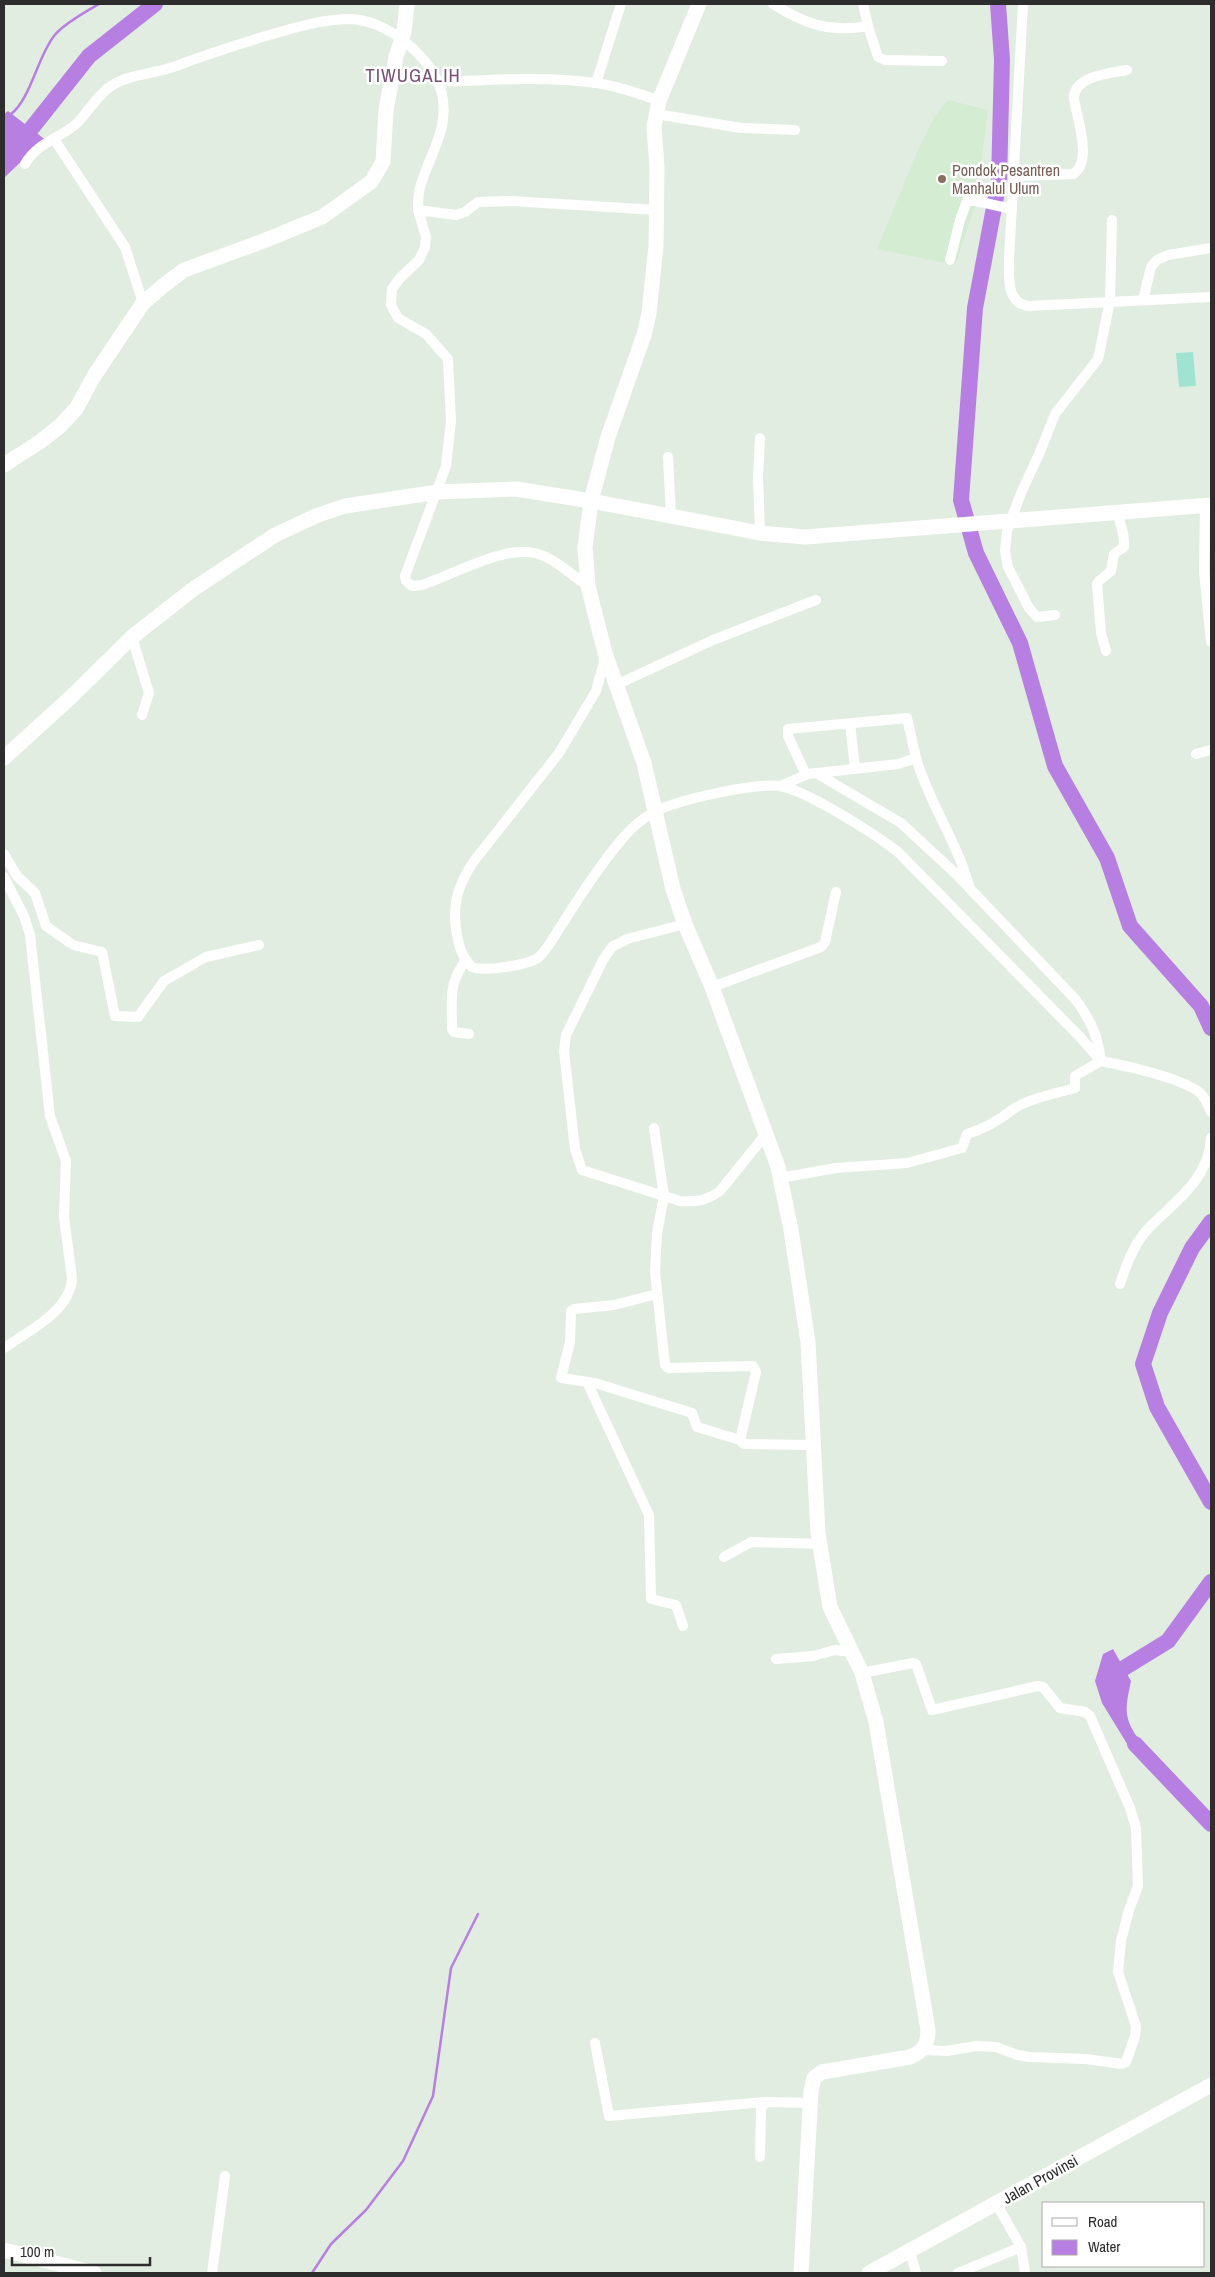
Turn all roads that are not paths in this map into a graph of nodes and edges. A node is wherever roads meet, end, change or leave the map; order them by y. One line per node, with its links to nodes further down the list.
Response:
1 (407, 4): 8 (street)
2 (621, 4): 12 (street)
3 (700, 4): 13 (street)
4 (773, 4): 7 (street)
5 (864, 4): 7 (street)
6 (1022, 4): 17 (street)
7 (868, 26): 9 (street)
8 (401, 39): 11 (street); 15 (street); 27 (street)
9 (942, 61)
10 (1127, 70): 17 (street)
11 (437, 82): 12 (street); 19 (street)
12 (596, 83): 13 (street)
13 (658, 107): 14 (street); 20 (street)
14 (794, 130)
15 (54, 139): 16 (street); 27 (street)
16 (25, 164)
17 (1014, 176): 18 (street)
18 (1012, 209): 23 (street); 26 (street)
19 (418, 210): 20 (street); 31 (street)
20 (656, 210): 32 (street)
21 (1112, 220): 26 (street)
22 (1211, 248): 25 (street)
23 (950, 260)
24 (1211, 297): 25 (street)
25 (1143, 300): 26 (street)
26 (1110, 301): 36 (street)
27 (143, 303): 30 (street)
28 (760, 438): 37 (street)
29 (668, 458): 35 (street)
30 (4, 465)
31 (438, 492): 32 (street); 38 (street); 41 (street)
32 (591, 501): 35 (street); 38 (street)
33 (1208, 505): 34 (street); 42 (street)
34 (1118, 513): 36 (street); 43 (street)
35 (671, 516): 37 (street)
36 (1010, 521): 37 (street); 40 (street)
37 (760, 533)
38 (588, 586): 44 (street)
39 (816, 600): 45 (street)
40 (1055, 615)
41 (132, 637): 46 (street); 50 (street)
42 (1211, 642)
43 (1106, 651)
44 (606, 655): 45 (street); 62 (street)
45 (618, 684): 55 (street)
46 (142, 715)
47 (850, 724): 51 (street); 52 (street); 53 (street)
48 (1211, 750): 49 (street)
49 (1196, 754)
50 (4, 758)
51 (916, 758): 52 (street); 58 (street)
52 (855, 768): 53 (street)
53 (811, 774): 54 (street); 58 (street)
54 (780, 786): 55 (street); 65 (street)
55 (654, 812): 60 (street); 62 (street)
56 (4, 854): 61 (street)
57 (4, 876): 74 (street)
58 (970, 888): 65 (street)
59 (836, 892): 63 (street)
60 (685, 924): 63 (street); 71 (street)
61 (259, 945)
62 (466, 960): 64 (street)
63 (712, 987): 68 (street)
64 (468, 1034)
65 (1101, 1061): 66 (street); 70 (street)
66 (1211, 1112)
67 (654, 1128): 71 (street)
68 (766, 1134): 70 (street); 71 (street)
69 (1211, 1138): 72 (street)
70 (780, 1178): 77 (street)
71 (664, 1196): 73 (street)
72 (1120, 1284)
73 (657, 1294): 75 (street); 76 (street)
74 (4, 1348)
75 (587, 1382): 76 (street); 80 (street)
76 (740, 1440): 77 (street)
77 (812, 1445): 78 (street)
78 (820, 1544): 79 (street); 81 (street)
79 (724, 1557)
80 (683, 1626)
81 (851, 1652): 82 (street); 83 (street)
82 (776, 1658)
83 (862, 1673): 85 (street); 85 (street)
84 (595, 2043): 87 (street)
85 (923, 2050): 88 (street)
86 (1211, 2085): 91 (street, Jalan Provinsi)
87 (765, 2102): 88 (street); 89 (street)
88 (810, 2103): 97 (street)
89 (760, 2157)
90 (225, 2176): 96 (street)
91 (996, 2203): 92 (street); 94 (street, Jalan Provinsi)
92 (1021, 2247): 100 (street); 101 (street)
93 (4, 2250): 95 (street)
94 (910, 2251): 98 (street, Jalan Provinsi); 99 (street)
95 (94, 2273)
96 (212, 2273)
97 (801, 2273)
98 (869, 2273)
99 (916, 2273)
100 (958, 2273)
101 (1025, 2273)

